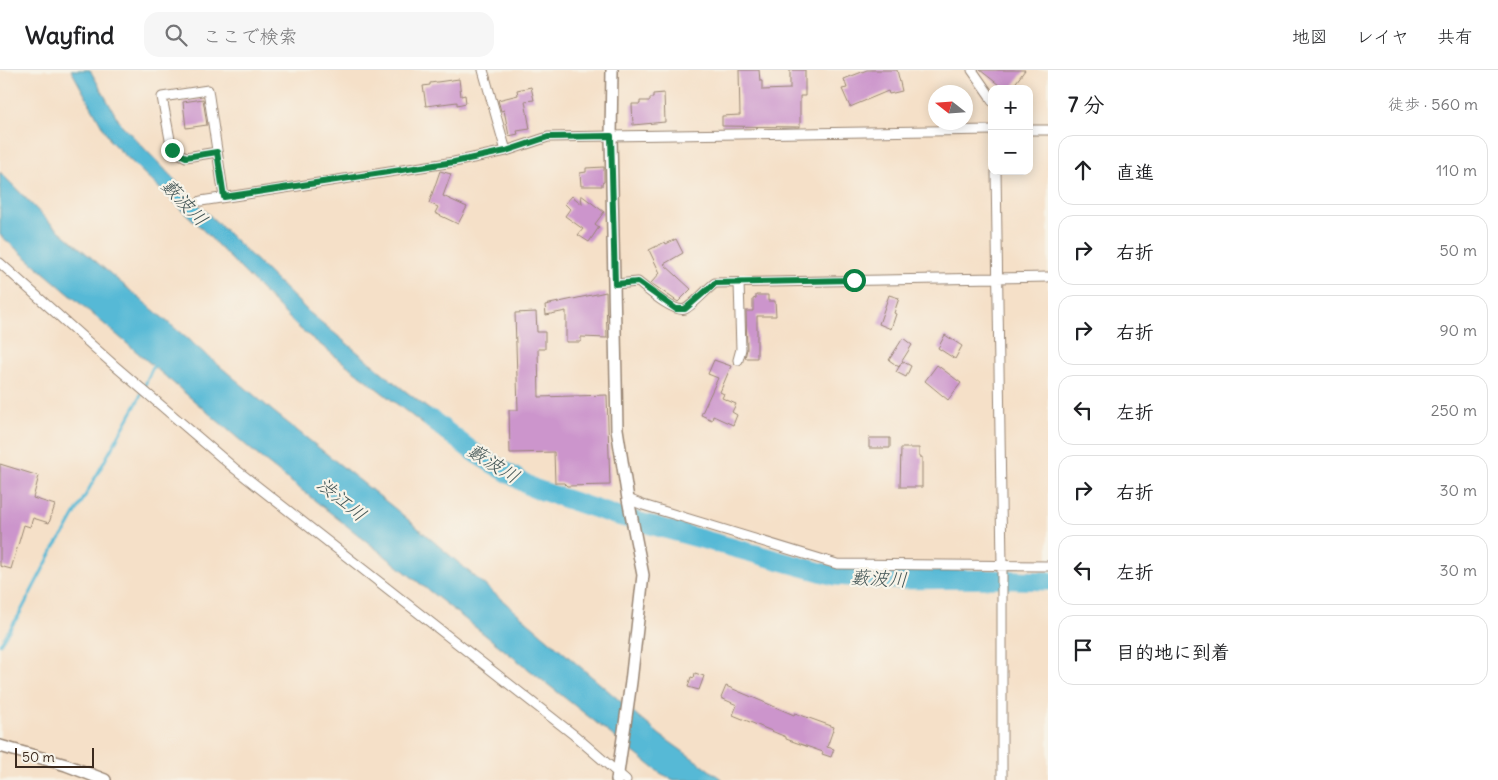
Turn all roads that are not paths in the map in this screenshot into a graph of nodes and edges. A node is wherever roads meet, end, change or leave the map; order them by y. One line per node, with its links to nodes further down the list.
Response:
1 (483, 70): 9 (street)
2 (612, 70): 8 (street)
3 (972, 70): 4 (street)
4 (988, 93)
5 (988, 130): 8 (street)
6 (1033, 130): 7 (street)
7 (1048, 130)
8 (611, 136): 9 (street); 18 (street)
9 (506, 151): 12 (street)
10 (217, 152): 10 (street); 12 (street)
11 (996, 175): 15 (street)
12 (224, 197): 13 (street)
13 (201, 201)
14 (0, 262): 24 (street)
15 (997, 277): 16 (street); 17 (street); 21 (street)
16 (1048, 277)
17 (739, 283): 18 (street); 19 (street)
18 (615, 284): 20 (street)
19 (738, 360)
20 (629, 503): 21 (street); 24 (street)
21 (1002, 565): 22 (street); 26 (street)
22 (1048, 566)
23 (0, 746): 25 (street)
24 (620, 775)
25 (105, 780)
26 (1002, 780)

